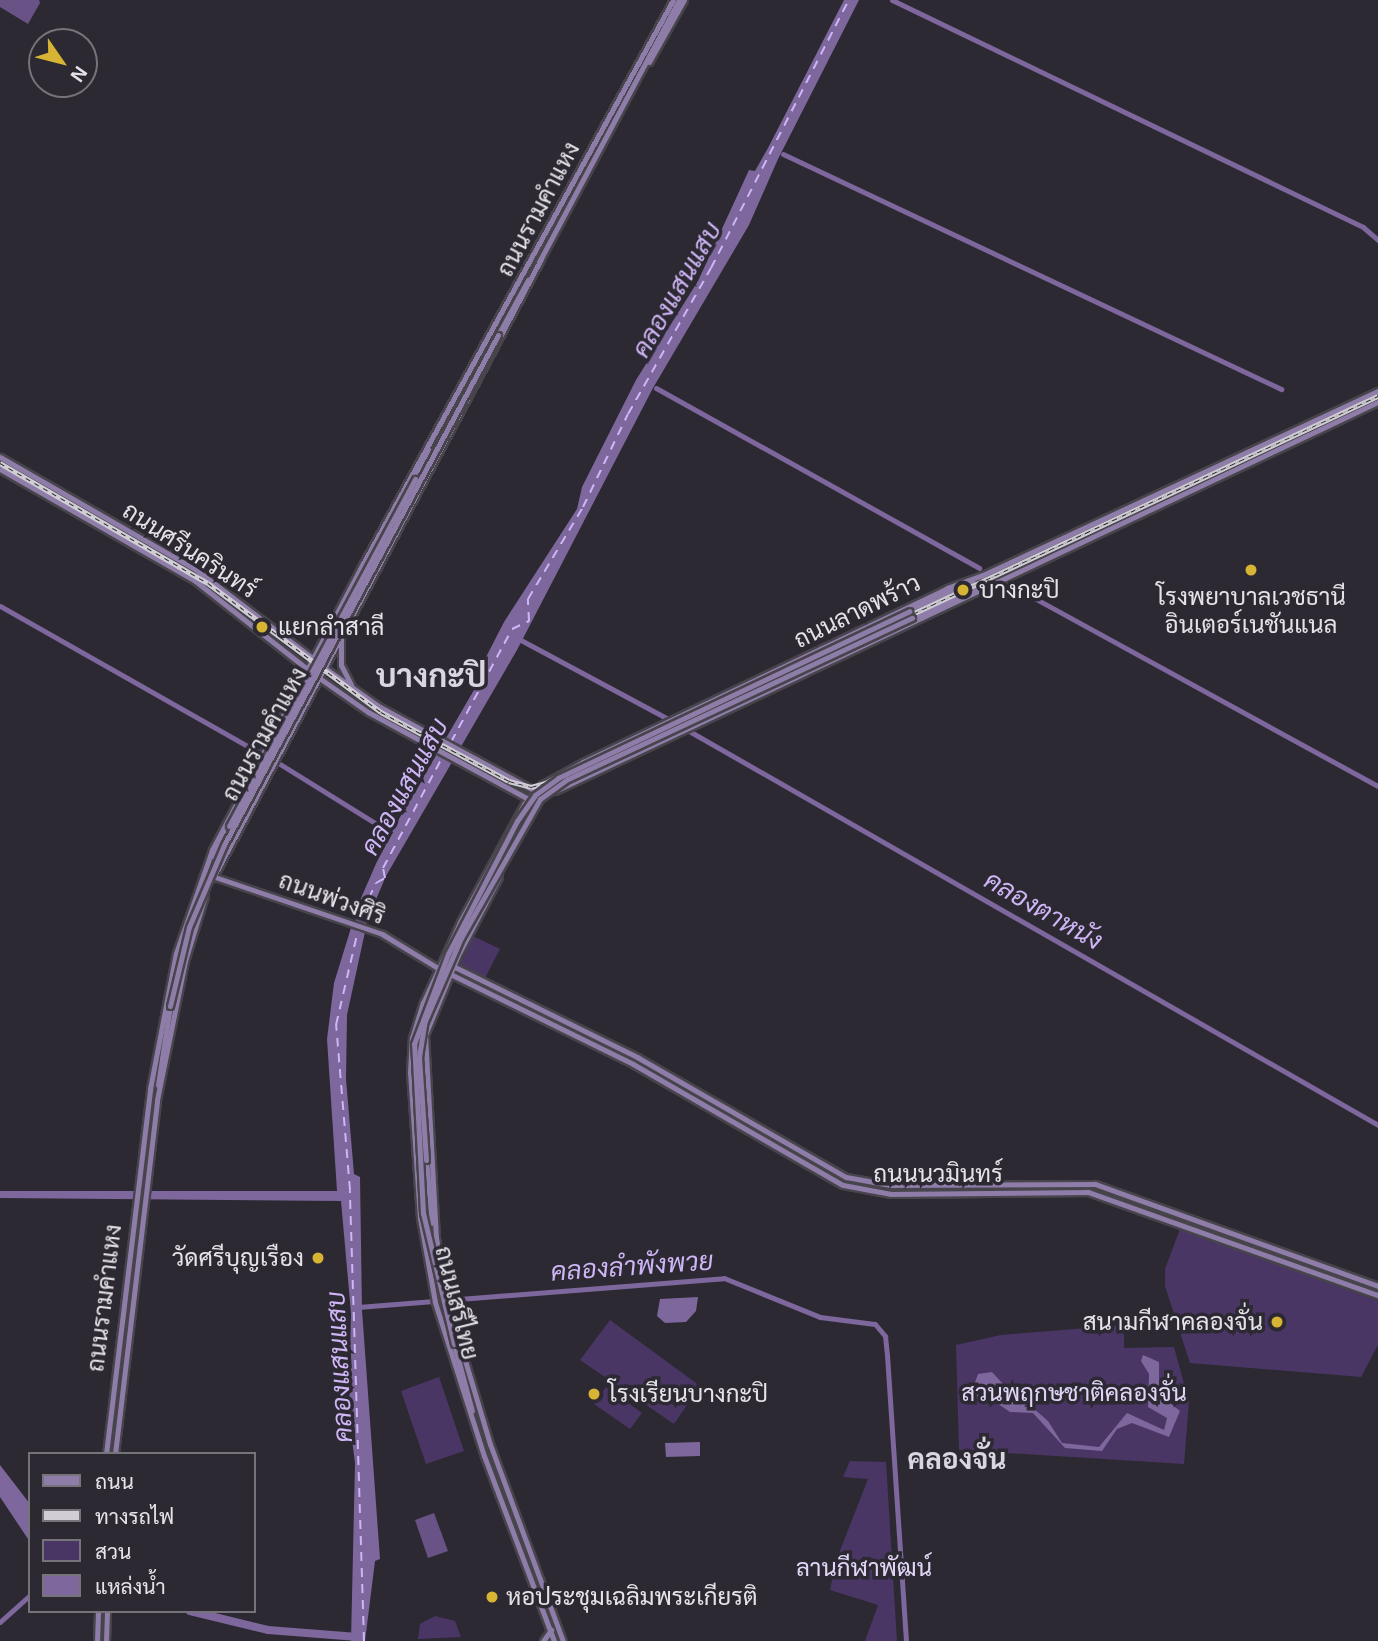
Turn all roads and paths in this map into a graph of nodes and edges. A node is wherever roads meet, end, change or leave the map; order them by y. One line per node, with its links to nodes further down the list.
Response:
1 (673, 0): 8 (main road, ถนนรามคำแหง)
2 (679, 0): 4 (main road, ถนนรามคำแหง)
3 (684, 0): 4 (main road, ถนนรามคำแหง)
4 (641, 74): 5 (main road, ถนนรามคำแหง)
5 (541, 259): 16 (main road, ถนนรามคำแหง); 41 (main road, ถนนรามคำแหง, bridge)
6 (1378, 391): 14 (main road, ถนนลาดพร้าว)
7 (1378, 402): 13 (main road, ถนนลาดพร้าว)
8 (436, 435): 15 (main road, ถนนรามคำแหง); 32 (main road, ถนนรามคำแหง, bridge)
9 (0, 457): 11 (main road, ถนนศรีนครินทร์)
10 (0, 469): 12 (main road, ถนนศรีนครินทร์)
11 (175, 556): 12 (main road); 18 (main road, ถนนศรีนครินทร์)
12 (169, 566): 21 (main road, ถนนศรีนครินทร์)
13 (1011, 574): 22 (main road, ถนนลาดพร้าว); 42 (main road, bridge)
14 (983, 575): 19 (main road, ถนนลาดพร้าว); 45 (main road, bridge)
15 (356, 576): 16 (main road); 18 (main road, ถนนรามคำแหง)
16 (370, 583): 17 (main road, ถนนรามคำแหง)
17 (342, 635): 20 (main road, ถนนรามคำแหง); 27 (main road)
18 (313, 659): 20 (main road, ถนนศรีนครินทร์); 21 (main road, ถนนรามคำแหง)
19 (790, 663): 22 (main road); 23 (main road); 28 (main road, ถนนลาดพร้าว)
20 (324, 667): 24 (main road, ถนนรามคำแหง); 27 (main road, ถนนศรีนครินทร์)
21 (307, 669): 24 (main road, ถนนศรีนครินทร์); 32 (main road, ถนนรามคำแหง)
22 (804, 673): 23 (main road, ถนนลาดพร้าว)
23 (796, 676): 29 (main road, ถนนลาดพร้าว)
24 (318, 677): 25 (main road, ถนนศรีนครินทร์); 26 (main road, ถนนรามคำแหง)
25 (332, 687): 26 (main road); 30 (main road, ถนนศรีนครินทร์)
26 (312, 689): 34 (main road, ถนนรามคำแหง)
27 (355, 690): 28 (main road, ถนนศรีนครินทร์)
28 (534, 790): 29 (main road, ถนนศรีนครินทร์); 30 (main road, ถนนลาดพร้าว)
29 (545, 798): 31 (main road)
30 (528, 799): 31 (main road, ถนนศรีนครินทร์); 36 (main road, ถนนลาดพร้าว)
31 (539, 805): 37 (main road)
32 (208, 862): 33 (main road, ถนนรามคำแหง)
33 (202, 876): 34 (main road, ถนนพ่วงศิริ); 35 (main road); 46 (main road, ถนนรามคำแหง)
34 (214, 876): 35 (main road, ถนนรามคำแหง); 36 (main road, ถนนพ่วงศิริ)
35 (210, 884): 41 (main road, ถนนรามคำแหง)
36 (438, 964): 37 (main road, ถนนพ่วงศิริ); 38 (main road, ถนนพ่วงศิริ); 45 (main road, ถนนเสรีไทย)
37 (453, 965): 38 (main road, ถนนเสรีไทย); 39 (main road, ถนนนวมินทร์)
38 (450, 973): 40 (main road, ถนนนวมินทร์); 42 (main road, ถนนเสรีไทย)
39 (504, 991): 40 (main road); 43 (main road, ถนนนวมินทร์)
40 (500, 998): 44 (main road, ถนนนวมินทร์)
41 (157, 1100): 47 (main road, ถนนรามคำแหง)
42 (436, 1238): 55 (main road, ถนนเสรีไทย, bridge)
43 (1378, 1286)
44 (1378, 1295)
45 (475, 1432): 50 (main road, ถนนเสรีไทย)
46 (106, 1452)
47 (115, 1452)
48 (98, 1613): 51 (main road)
49 (107, 1613): 52 (main road)
50 (551, 1629): 53 (main road); 54 (main road, ถนนเสรีไทย)
51 (97, 1641)
52 (106, 1641)
53 (543, 1641)
54 (554, 1641)
55 (563, 1641)

